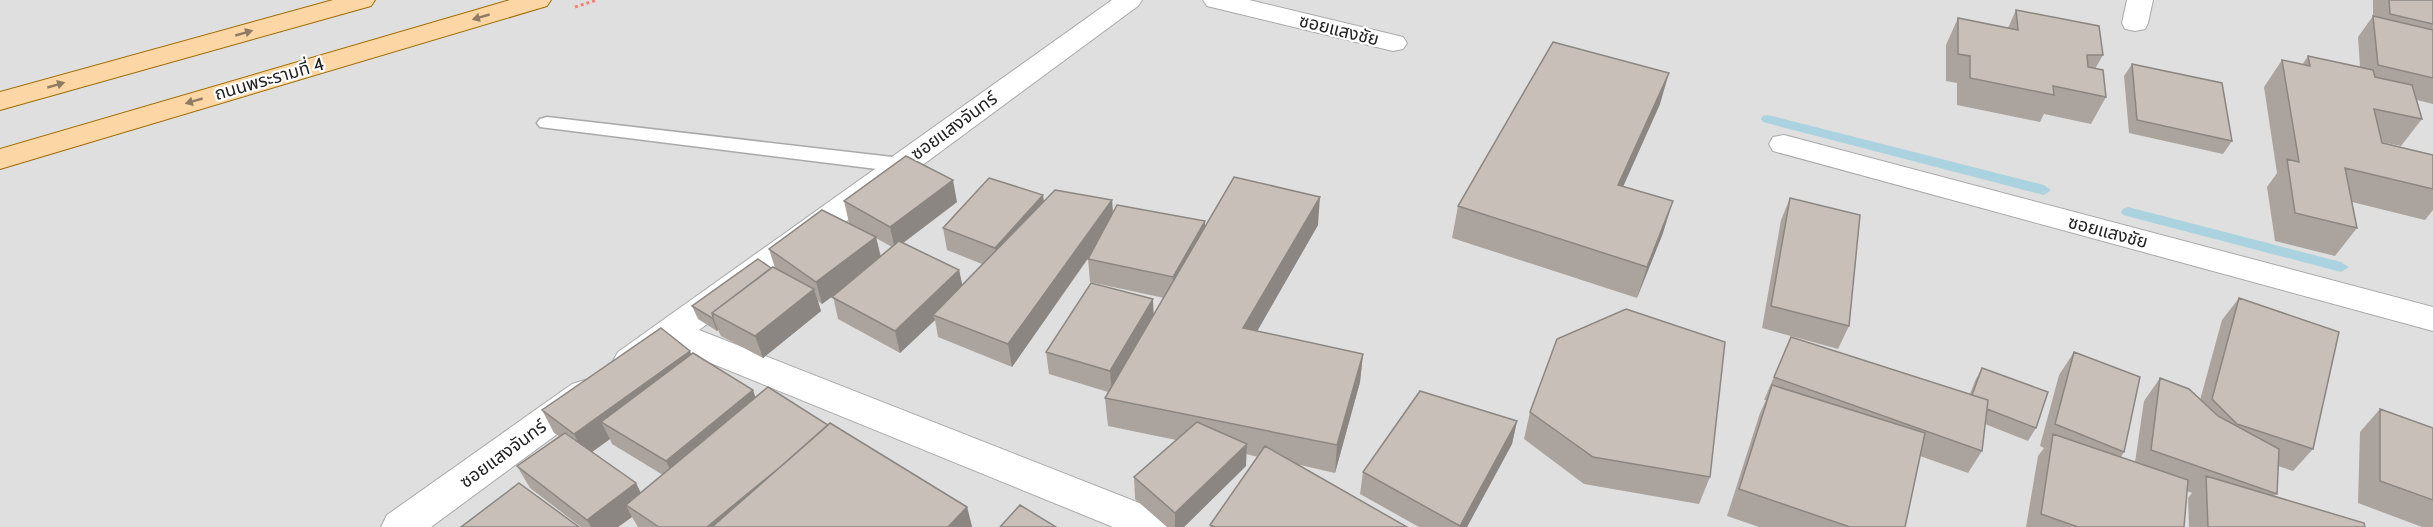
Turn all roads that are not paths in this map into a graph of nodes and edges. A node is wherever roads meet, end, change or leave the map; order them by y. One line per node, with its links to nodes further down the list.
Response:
1 (362, 0): 6 (main road, one-way to 1)
2 (537, 0): 9 (main road, ถนนพระรามที่ 4, one-way to 9)
3 (1129, 0): 10 (street, ซอยแสงจันทร์)
4 (1216, 0): 5 (street, ซอยแสงชัย)
5 (1393, 44)
6 (0, 101)
7 (547, 123): 10 (lane)
8 (1784, 144): 11 (street, ซอยแสงชัย)
9 (0, 159)
10 (901, 165): 12 (street, ซอยแสงจันทร์)
11 (2433, 319)
12 (670, 332): 13 (street, ซอยแสงจันทร์); 14 (street)
13 (401, 527)
14 (1156, 527)

